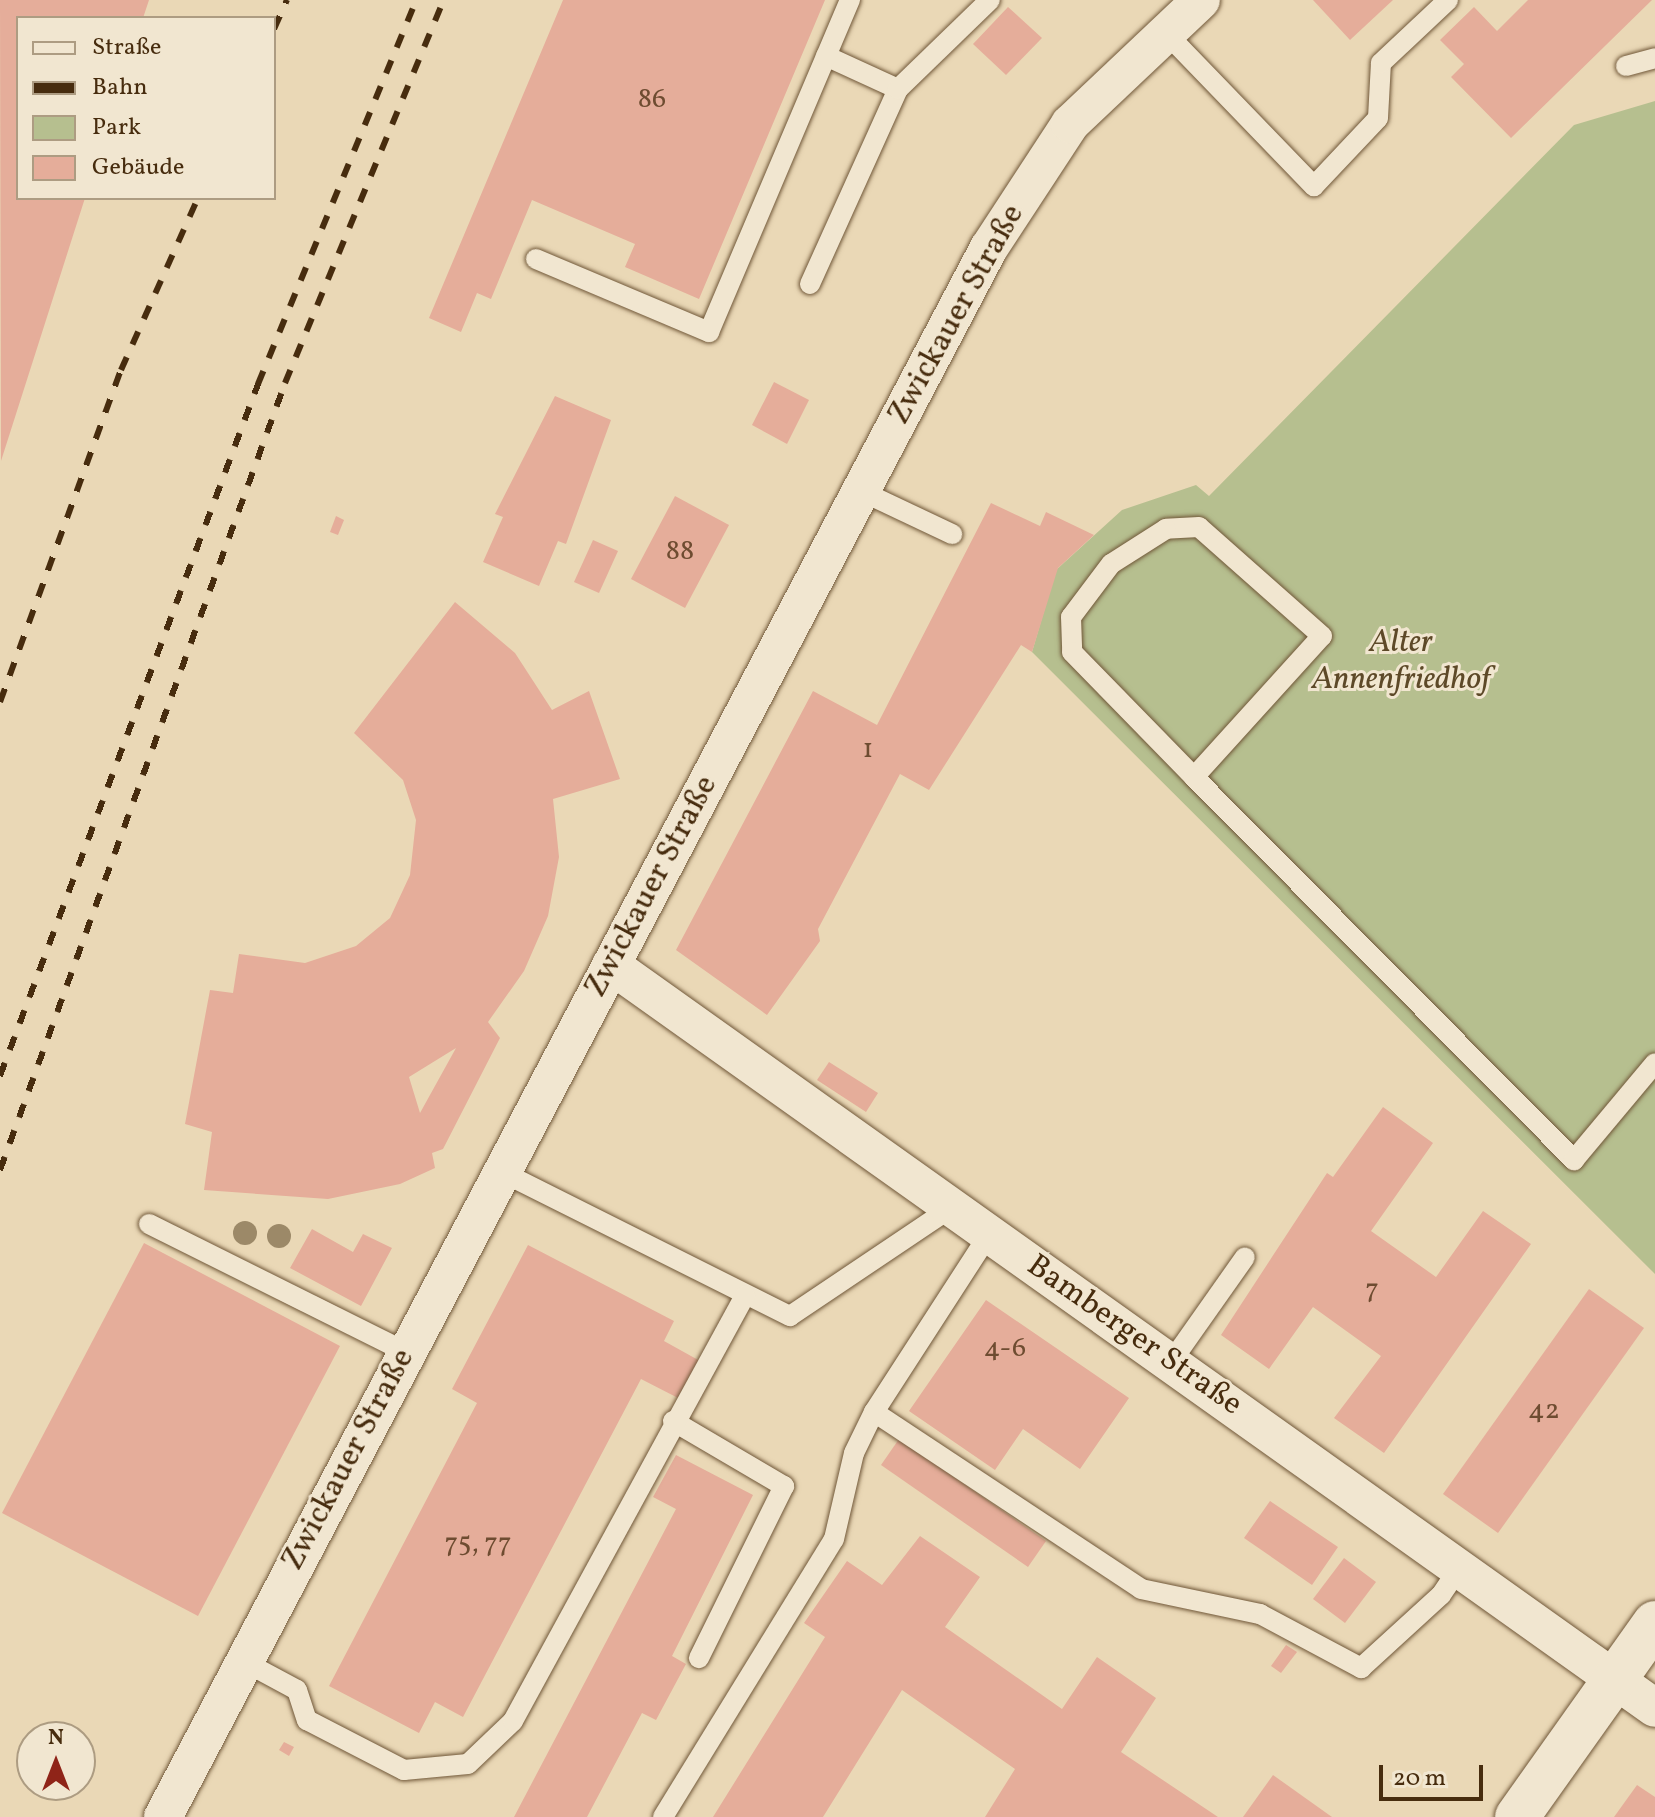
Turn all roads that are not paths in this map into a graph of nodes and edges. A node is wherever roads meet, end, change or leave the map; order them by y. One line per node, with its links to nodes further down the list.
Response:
1 (850, 0): 6 (lane)
2 (990, 0): 9 (lane)
3 (1448, 0): 5 (lane)
4 (1199, 1): 5 (street, Zwickauer Straße)
5 (1166, 33): 12 (street, Zwickauer Straße)
6 (826, 56): 9 (lane); 10 (lane)
7 (1655, 58): 8 (lane)
8 (1626, 66)
9 (898, 89): 11 (lane)
10 (536, 259)
11 (810, 284)
12 (861, 491): 13 (lane); 15 (street, Zwickauer Straße)
13 (952, 534)
14 (1194, 777): 14 (lane); 16 (lane)
15 (611, 965): 17 (street, Zwickauer Straße); 18 (street, Bamberger Straße)
16 (1655, 1063)
17 (502, 1172): 22 (lane); 23 (street, Zwickauer Straße)
18 (952, 1207): 20 (street, Bamberger Straße); 22 (lane)
19 (149, 1224): 23 (lane)
20 (990, 1233): 24 (street, Bamberger Straße); 25 (lane)
21 (1245, 1257): 24 (lane)
22 (745, 1296): 26 (lane)
23 (406, 1352): 30 (street, Zwickauer Straße)
24 (1171, 1362): 27 (street, Bamberger Straße)
25 (874, 1412): 27 (lane); 34 (lane)
26 (673, 1421): 29 (lane); 30 (lane)
27 (1459, 1568): 31 (street, Bamberger Straße)
28 (1655, 1623): 31 (street)
29 (699, 1658)
30 (243, 1661): 33 (street, Zwickauer Straße)
31 (1616, 1679): 32 (street, Bamberger Straße); 35 (street)
32 (1655, 1708)
33 (163, 1817)
34 (663, 1817)
35 (1517, 1817)

